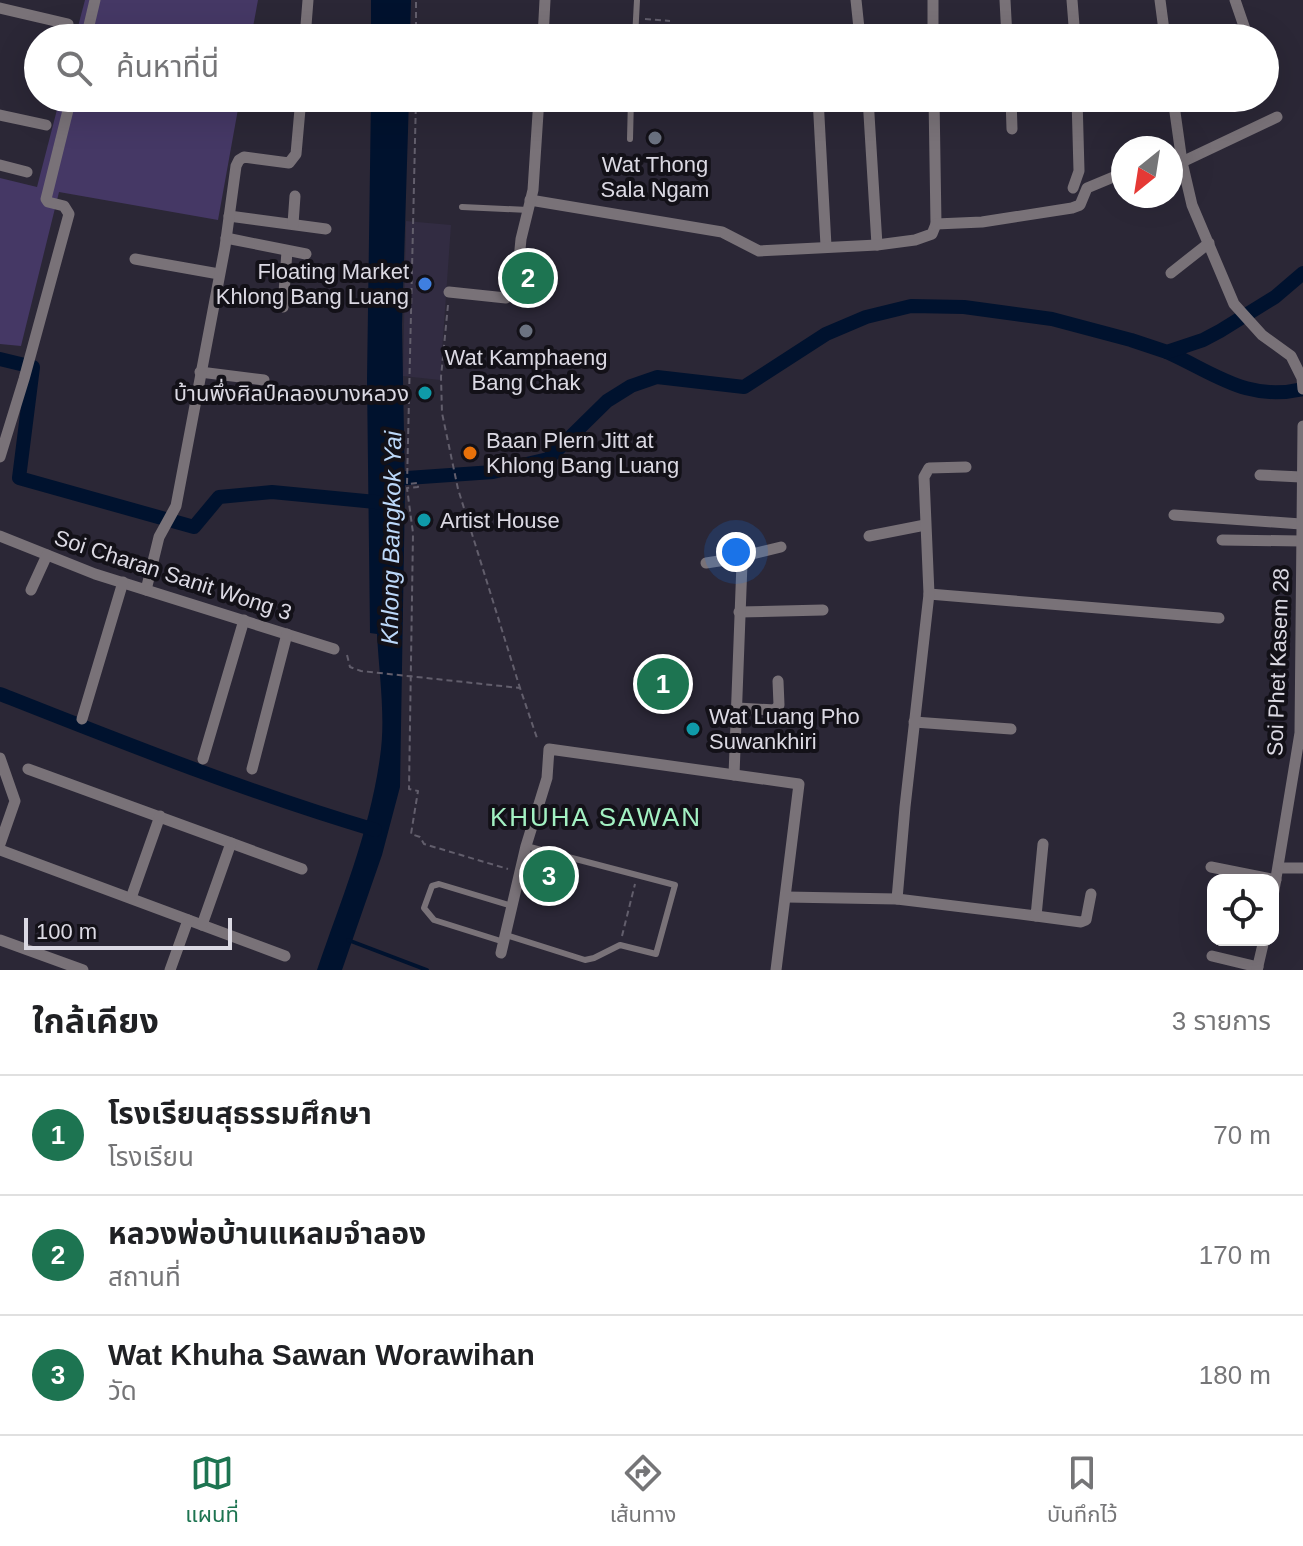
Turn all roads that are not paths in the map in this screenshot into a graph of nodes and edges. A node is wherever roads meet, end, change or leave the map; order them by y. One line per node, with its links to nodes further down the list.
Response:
1 (95, 0): 13 (street)
2 (308, 0): 14 (street)
3 (545, 0): 15 (street)
4 (637, 0): 16 (lane)
5 (856, 0): 17 (street)
6 (933, 0): 18 (street)
7 (1005, 0): 19 (street)
8 (1072, 0): 20 (street)
9 (1160, 0): 21 (street)
10 (1235, 0): 22 (street)
11 (0, 8): 12 (street)
12 (68, 24)
13 (89, 24)
14 (306, 24)
15 (544, 24)
16 (636, 24)
17 (859, 24)
18 (933, 24)
19 (1006, 24)
20 (1074, 24)
21 (1163, 24)
22 (1243, 24)
23 (68, 112): 68 (street)
24 (300, 112): 48 (street)
25 (538, 112): 46 (street)
26 (631, 112): 38 (lane)
27 (819, 112): 55 (street)
28 (869, 112): 54 (street)
29 (934, 112): 49 (street)
30 (1011, 112): 36 (street)
31 (1077, 112): 44 (street)
32 (1174, 112): 37 (street)
33 (0, 115): 35 (street)
34 (1277, 117): 39 (street)
35 (46, 125)
36 (1012, 129)
37 (1176, 136)
38 (630, 139)
39 (1183, 158)
40 (0, 165): 41 (street)
41 (27, 172)
42 (1183, 176): 53 (street)
43 (1111, 178): 49 (street)
44 (1073, 188)
45 (295, 196): 50 (street)
46 (529, 205): 47 (lane); 55 (street); 61 (street)
47 (462, 207)
48 (229, 216): 50 (street); 52 (street)
49 (935, 219): 54 (street)
50 (293, 224): 51 (street)
51 (326, 229)
52 (226, 238): 56 (street); 60 (street)
53 (1209, 243): 59 (street); 63 (street)
54 (877, 245): 55 (street)
55 (826, 246)
56 (287, 251): 57 (street); 62 (street)
57 (306, 254)
58 (135, 259): 60 (street)
59 (1171, 273)
60 (219, 274): 64 (street)
61 (449, 292)
62 (283, 307)
63 (1301, 369): 66 (street)
64 (200, 372): 65 (street); 86 (street)
65 (264, 380)
66 (1303, 389)
67 (1303, 426): 71 (street, Soi Phet Kasem 28)
68 (0, 457)
69 (966, 467): 74 (street)
70 (1260, 475): 71 (street)
71 (1301, 477): 73 (street, Soi Phet Kasem 28)
72 (1174, 515): 73 (street)
73 (1301, 524): 78 (street, Soi Phet Kasem 28)
74 (925, 525): 75 (street); 87 (street)
75 (869, 536)
76 (0, 538): 80 (street, Soi Charan Sanit Wong 3)
77 (1222, 540): 78 (street)
78 (1301, 541): 83 (street, Soi Phet Kasem 28)
79 (781, 547): 81 (street)
80 (47, 555): 84 (street, Soi Charan Sanit Wong 3); 85 (street)
81 (745, 557): 82 (street); 89 (street)
82 (706, 563)
83 (1302, 576): 114 (street, Soi Phet Kasem 28)
84 (123, 582): 86 (street, Soi Charan Sanit Wong 3); 96 (street)
85 (31, 590)
86 (146, 590): 91 (street, Soi Charan Sanit Wong 3)
87 (929, 594): 90 (street); 97 (street)
88 (823, 610): 89 (street)
89 (739, 612): 95 (street)
90 (1219, 618)
91 (244, 620): 92 (street, Soi Charan Sanit Wong 3); 100 (street)
92 (287, 634): 93 (street, Soi Charan Sanit Wong 3); 102 (street)
93 (334, 649)
94 (778, 681): 95 (street)
95 (737, 708): 103 (street)
96 (82, 719)
97 (914, 722): 98 (street); 118 (street)
98 (1011, 729)
99 (0, 758): 105 (street)
100 (203, 759)
101 (28, 769): 106 (street)
102 (252, 769)
103 (734, 775): 109 (street); 116 (street)
104 (0, 788): 105 (street)
105 (14, 793): 110 (street)
106 (160, 816): 107 (street); 117 (street)
107 (231, 843): 113 (street); 122 (street)
108 (1043, 844): 120 (street)
109 (526, 846): 119 (street); 124 (lane)
110 (0, 847): 117 (street)
111 (1211, 867): 114 (street)
112 (1303, 868): 114 (street)
113 (302, 869)
114 (1278, 874)
115 (1091, 894): 120 (street)
116 (786, 897): 118 (street); 132 (street)
117 (131, 898): 121 (street)
118 (897, 899): 120 (street)
119 (512, 906): 124 (street); 124 (lane)
120 (1036, 916)
121 (188, 920): 122 (street); 131 (street)
122 (202, 925): 126 (street)
123 (0, 940): 128 (street)
124 (503, 943)
125 (1263, 946): 129 (street)
126 (285, 956)
127 (1212, 956): 129 (street)
128 (63, 966): 130 (street)
129 (1258, 968)
130 (83, 970)
131 (170, 970)
132 (776, 970)

